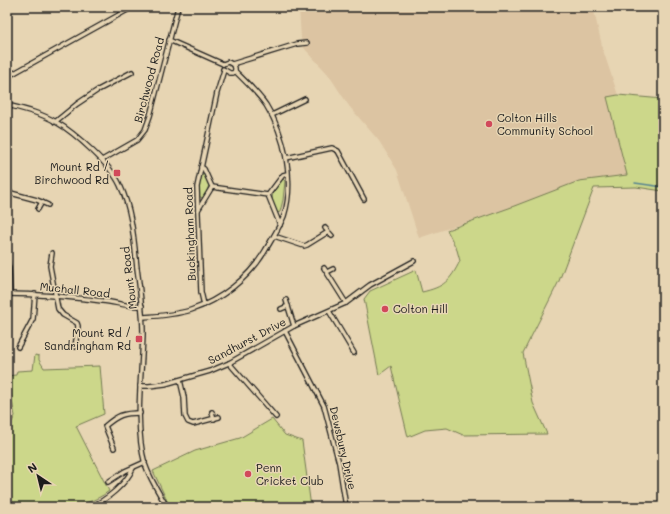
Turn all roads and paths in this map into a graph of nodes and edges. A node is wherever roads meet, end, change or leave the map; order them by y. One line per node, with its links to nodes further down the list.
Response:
1 (134, 7): 10 (street)
2 (178, 7): 3 (street, Birchwood Road)
3 (169, 40): 5 (street); 16 (street, Birchwood Road)
4 (308, 43): 6 (street)
5 (223, 64): 6 (street); 7 (street)
6 (232, 64): 9 (street)
7 (224, 70): 9 (street); 17 (street, Buckingham Road)
8 (132, 72): 14 (street)
9 (235, 72): 13 (street)
10 (7, 77)
11 (305, 99): 13 (street)
12 (7, 105): 14 (street, Mount Road)
13 (272, 115): 15 (street)
14 (55, 122): 16 (street, Mount Road)
15 (286, 158): 18 (street); 22 (street)
16 (102, 160): 44 (street, Mount Road)
17 (201, 166): 19 (street); 26 (street, Buckingham Road)
18 (287, 174): 21 (street); 27 (street)
19 (212, 187): 21 (street); 26 (street)
20 (7, 192): 23 (street)
21 (268, 195): 27 (street)
22 (364, 199)
23 (42, 202): 24 (street); 25 (street)
24 (48, 205)
25 (38, 209)
26 (198, 210): 43 (street, Buckingham Road)
27 (280, 225): 30 (street)
28 (325, 228): 29 (street)
29 (328, 232): 30 (street); 31 (street)
30 (274, 236): 43 (street)
31 (332, 236)
32 (52, 253): 40 (street)
33 (7, 260): 38 (street)
34 (414, 261): 42 (street)
35 (324, 268): 37 (street)
36 (333, 269): 37 (street)
37 (327, 272): 42 (street)
38 (8, 294): 39 (street, Muchall Road)
39 (35, 294): 40 (street, Muchall Road); 51 (street)
40 (56, 297): 44 (street, Muchall Road); 52 (street)
41 (286, 300): 45 (street, Sandhurst Drive)
42 (346, 303): 47 (street)
43 (204, 305): 48 (street)
44 (142, 306): 48 (street, Mount Road)
45 (288, 306): 46 (street, Sandhurst Drive); 49 (street, Sandhurst Drive)
46 (282, 309)
47 (329, 311): 49 (street); 53 (street)
48 (143, 317): 56 (street, Mount Road)
49 (294, 326): 50 (street, Sandhurst Drive)
50 (285, 331): 54 (street, Sandhurst Drive); 70 (street, Dewsbury Drive)
51 (18, 347)
52 (75, 347)
53 (354, 352)
54 (229, 363): 55 (street, Sandhurst Drive); 60 (street)
55 (180, 380): 56 (street, Sandhurst Drive); 61 (street)
56 (140, 386): 58 (street, Mount Road)
57 (212, 412): 61 (street)
58 (140, 413): 62 (street); 63 (street, Mount Road)
59 (219, 417): 61 (street)
60 (276, 417)
61 (214, 419)
62 (114, 448)
63 (145, 462): 64 (street); 68 (street, Mount Road)
64 (133, 468): 65 (street); 67 (street)
65 (118, 475): 66 (street); 67 (street)
66 (108, 482)
67 (123, 482): 69 (street)
68 (165, 506)
69 (90, 507)
70 (346, 507)

